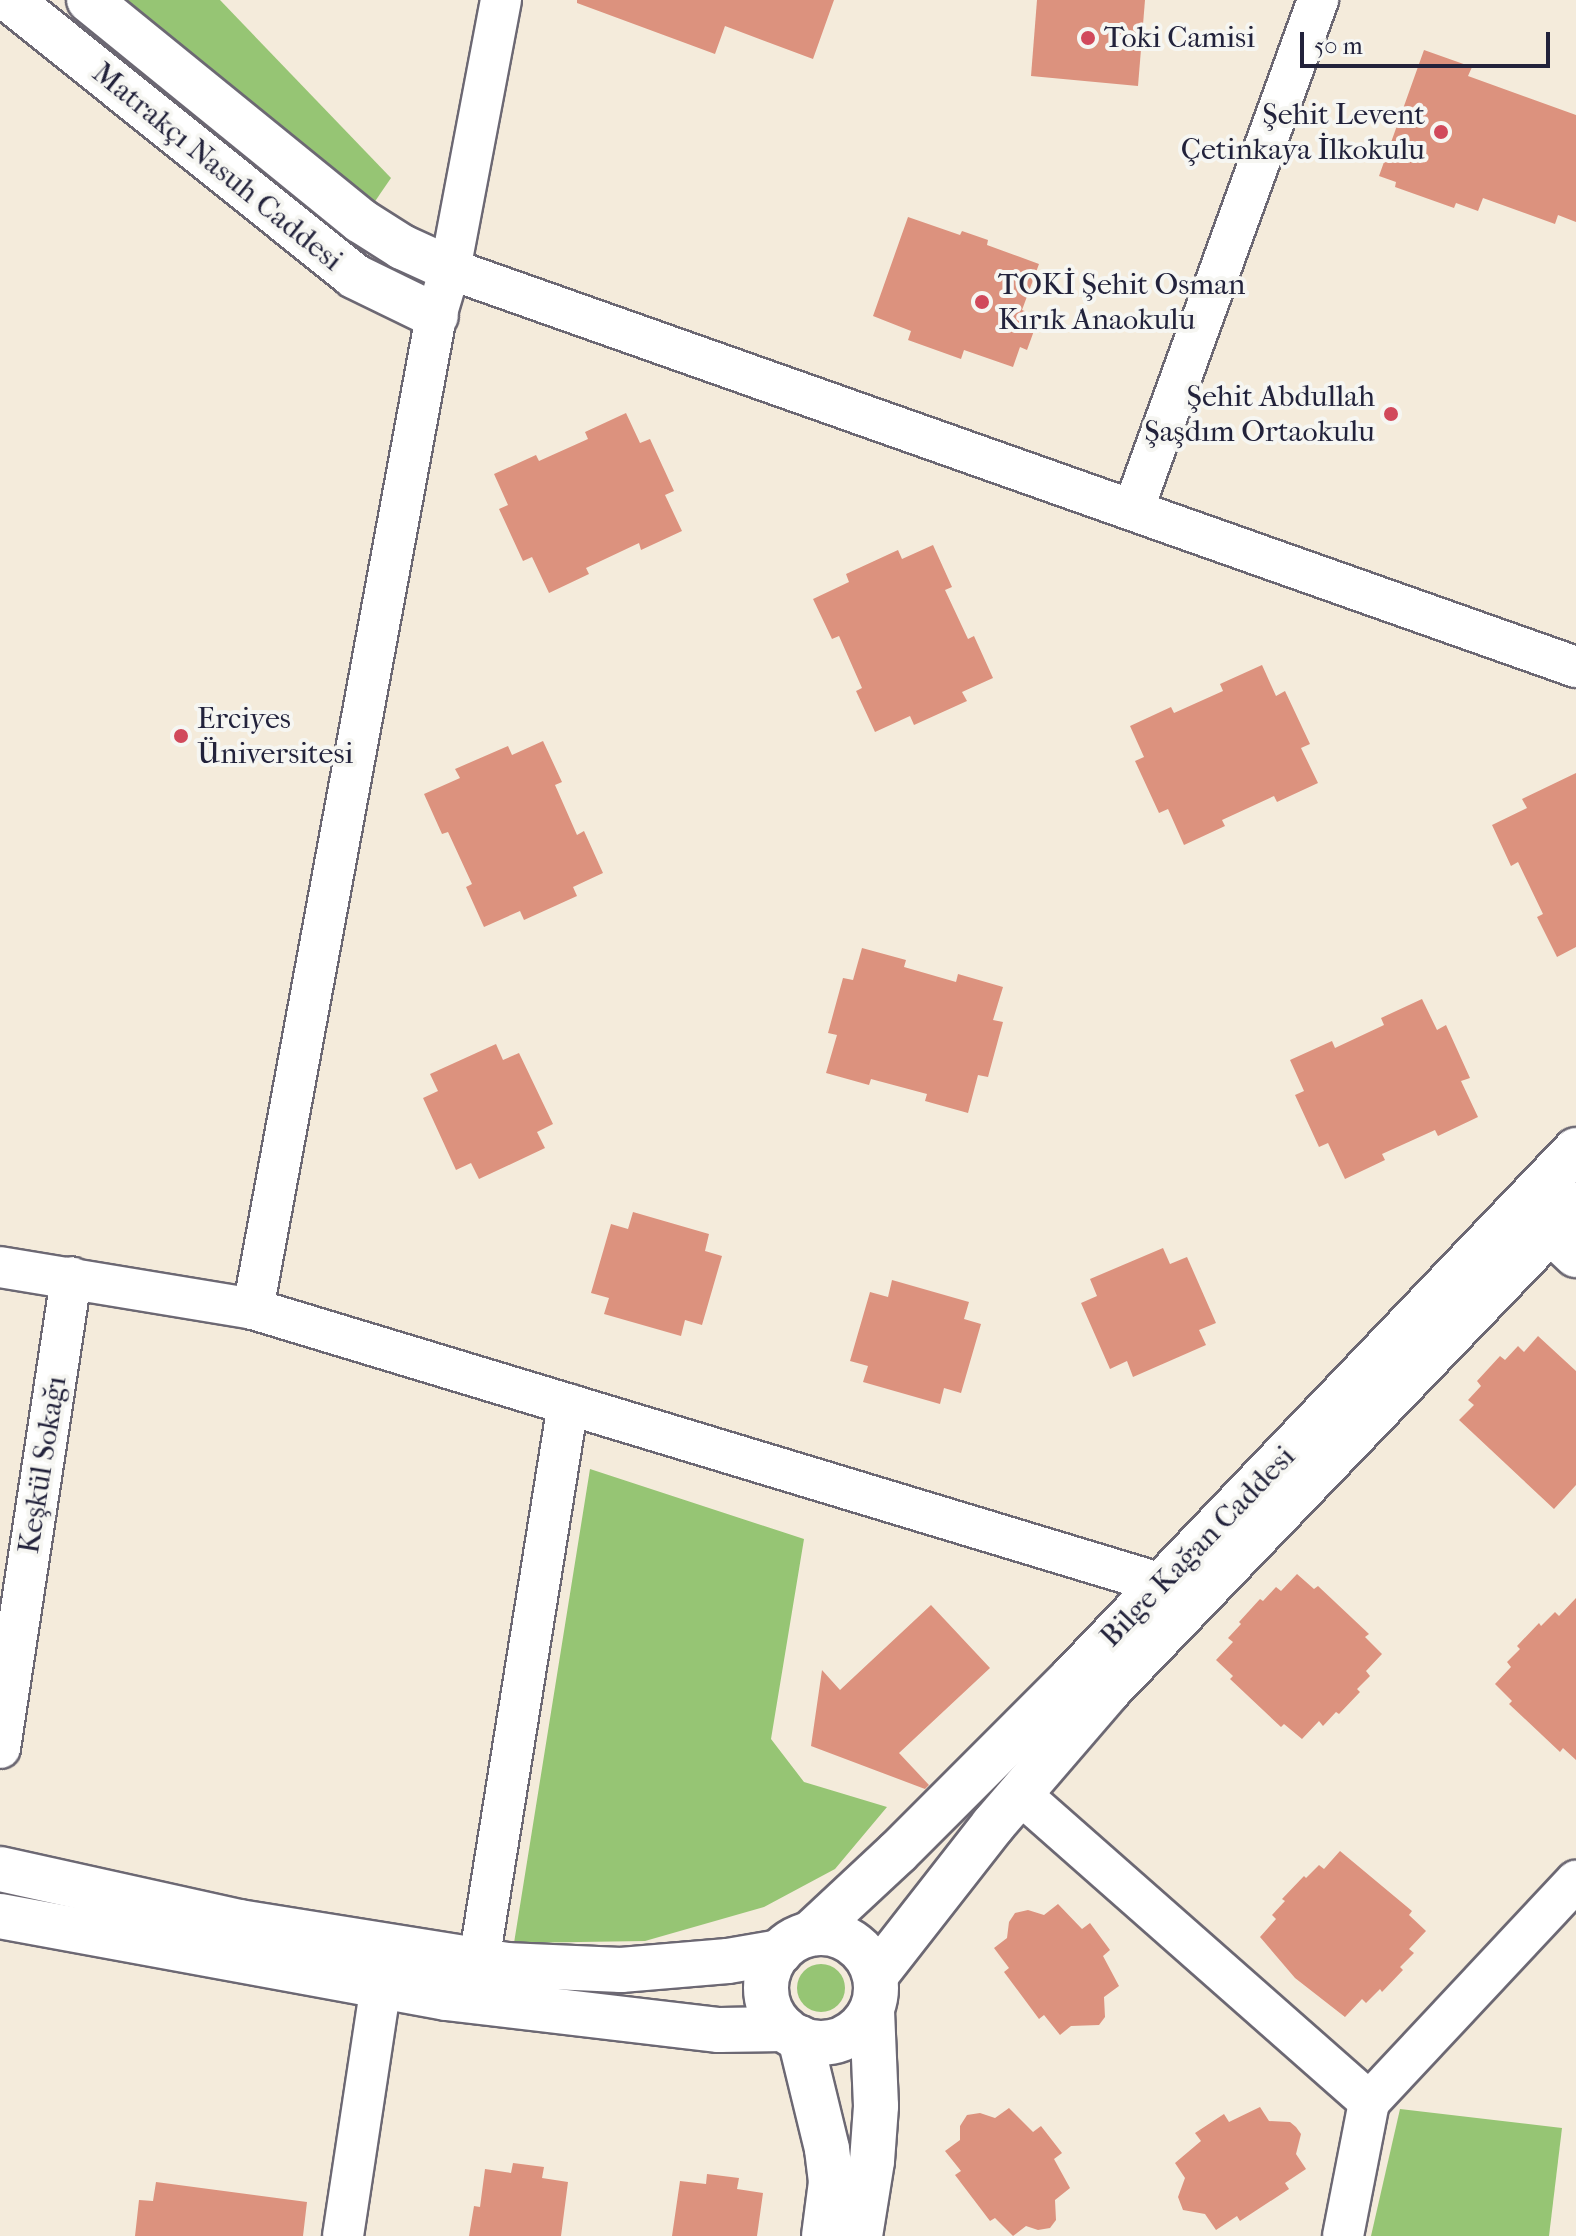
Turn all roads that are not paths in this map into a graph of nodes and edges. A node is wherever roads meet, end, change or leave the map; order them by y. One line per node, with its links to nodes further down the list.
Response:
1 (10, 0): 6 (street, Matrakçı Nasuh Caddesi)
2 (89, 0): 5 (street, Matrakçı Nasuh Caddesi)
3 (501, 0): 5 (street)
4 (1318, 0): 7 (street)
5 (450, 269): 6 (street); 7 (street)
6 (436, 316): 12 (street)
7 (1133, 510): 8 (street)
8 (1576, 667)
9 (1562, 1202): 14 (street, Bilge Kağan Caddesi); 16 (street, Bilge Kağan Caddesi)
10 (0, 1267): 11 (street)
11 (71, 1277): 12 (street); 15 (street, Keşkül Sokağı)
12 (253, 1309): 13 (street)
13 (568, 1404): 14 (street); 21 (street)
14 (1162, 1584): 20 (street, Bilge Kağan Caddesi)
15 (0, 1748)
16 (1019, 1793): 23 (street, Bilge Kağan Caddesi); 25 (street)
17 (0, 1869): 21 (street)
18 (1576, 1881): 25 (street)
19 (0, 1916): 22 (street)
20 (795, 1943): 21 (street); 23 (street); 24 (street)
21 (479, 1961)
22 (381, 1986): 24 (street); 26 (street)
23 (874, 1993): 24 (street); 28 (street)
24 (792, 2034): 27 (street)
25 (1369, 2102): 29 (street)
26 (343, 2236)
27 (824, 2236)
28 (860, 2236)
29 (1343, 2236)

